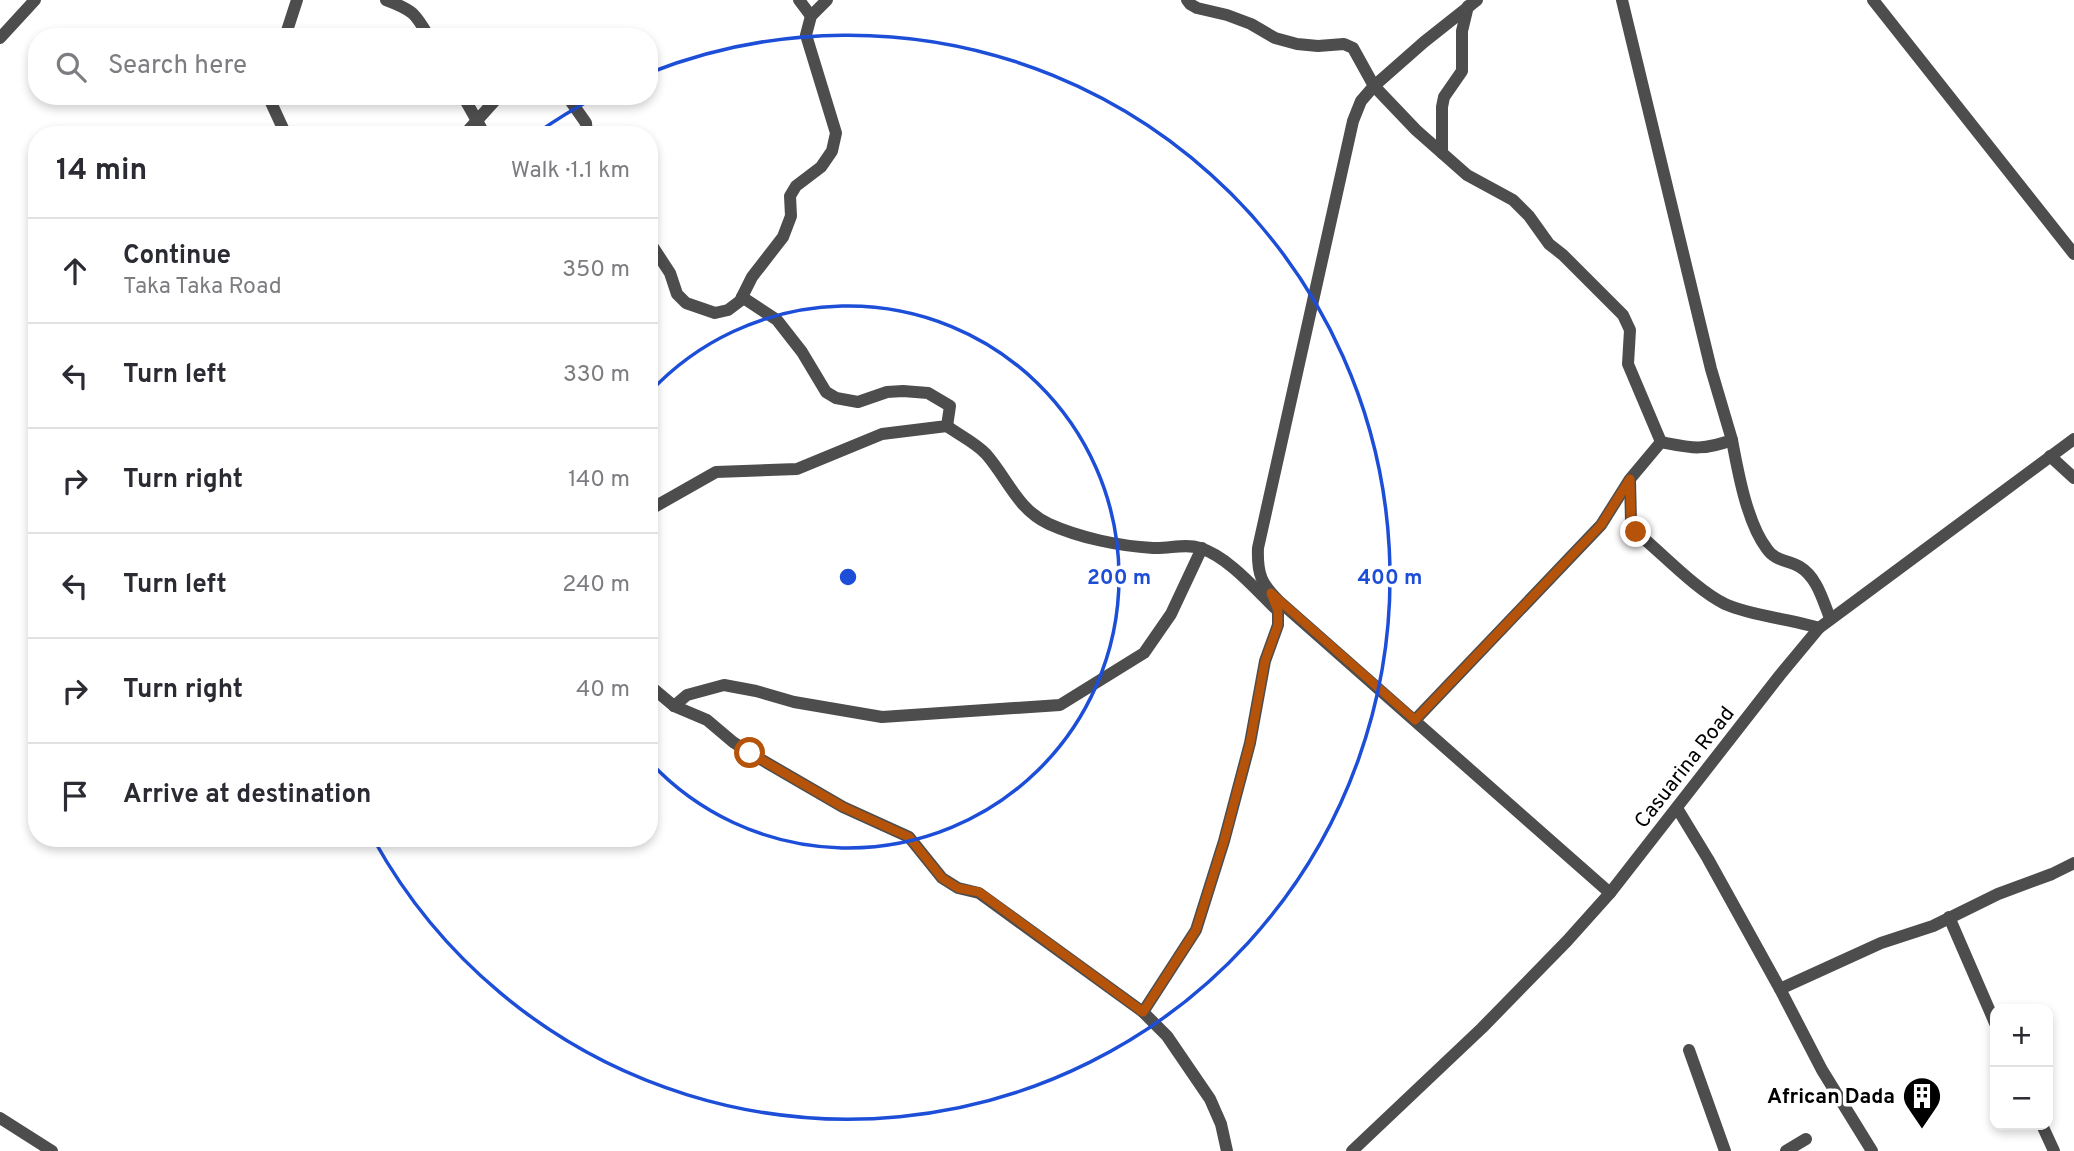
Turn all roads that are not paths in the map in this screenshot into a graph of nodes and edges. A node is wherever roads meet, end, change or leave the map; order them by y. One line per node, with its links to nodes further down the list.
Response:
1 (35, 0): 13 (street)
2 (297, 0): 11 (street)
3 (386, 0): 12 (street)
4 (799, 0): 10 (street)
5 (827, 0): 10 (street)
6 (1187, 0): 14 (street)
7 (1622, 0): 30 (street)
8 (1873, 0): 25 (street)
9 (1473, 3): 14 (street); 24 (street)
10 (811, 16): 27 (street)
11 (288, 28)
12 (424, 28)
13 (0, 38)
14 (1374, 86): 24 (street); 37 (street)
15 (272, 105): 20 (street)
16 (468, 105): 19 (street)
17 (491, 105): 19 (street)
18 (573, 105): 23 (street)
19 (477, 122): 21 (street); 22 (street)
20 (282, 126)
21 (473, 126)
22 (479, 126)
23 (586, 126)
24 (1442, 153): 31 (street)
25 (2074, 254)
26 (658, 255): 27 (street)
27 (742, 297): 28 (street)
28 (947, 426): 35 (street); 36 (street)
29 (2074, 439): 32 (street, Casuarina Road)
30 (1732, 440): 31 (street); 39 (street)
31 (1661, 442): 34 (street)
32 (2050, 456): 33 (street); 39 (street, Casuarina Road)
33 (2074, 478)
34 (1630, 479): 40 (street); 43 (street)
35 (658, 505)
36 (1202, 548): 38 (street); 42 (street)
37 (1271, 593): 38 (street); 43 (street)
38 (1278, 611): 50 (street)
39 (1830, 618): 40 (street, Casuarina Road)
40 (1819, 628): 44 (street, Casuarina Road)
41 (658, 693): 42 (street)
42 (674, 706): 50 (street)
43 (1415, 720): 46 (street)
44 (1677, 808): 46 (street, Casuarina Road); 48 (street)
45 (2074, 863): 47 (street)
46 (1610, 893): 57 (street, Casuarina Road)
47 (1949, 917): 48 (street); 49 (street)
48 (1780, 989): 60 (street)
49 (1990, 1011)
50 (1143, 1012): 56 (street)
51 (1689, 1050): 58 (street)
52 (0, 1118): 55 (street)
53 (2044, 1130): 61 (street)
54 (1806, 1139): 59 (street)
55 (52, 1151)
56 (1227, 1151)
57 (1352, 1151)
58 (1725, 1151)
59 (1786, 1151)
60 (1872, 1151)
61 (2054, 1151)

